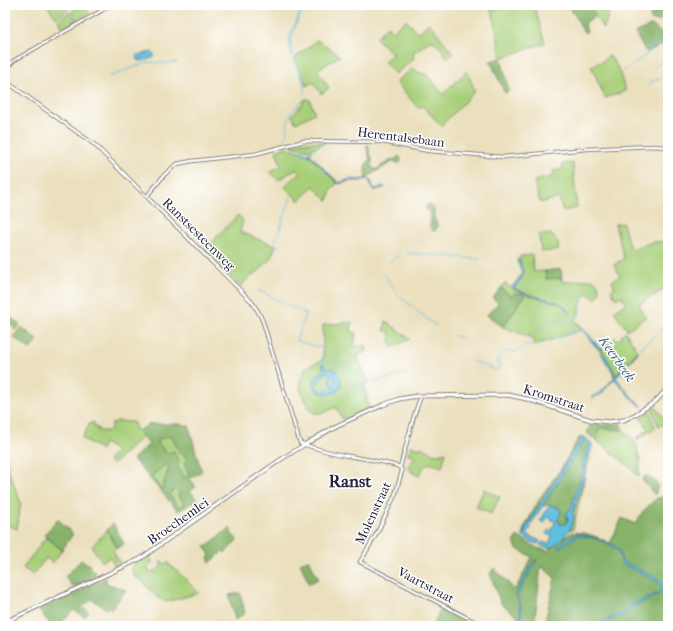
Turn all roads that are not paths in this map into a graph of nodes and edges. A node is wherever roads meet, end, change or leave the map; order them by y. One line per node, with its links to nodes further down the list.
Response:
1 (108, 5): 2 (street)
2 (8, 67): 3 (street); 4 (street)
3 (5, 71)
4 (5, 74)
5 (5, 79): 7 (street, Ranstsesteenweg)
6 (668, 147): 7 (street, Herentalsebaan)
7 (147, 196): 11 (street, Ranstsesteenweg)
8 (668, 388): 9 (main road, Kromstraat)
9 (421, 396): 10 (main road, Kromstraat); 13 (street)
10 (311, 441): 11 (main road, Broechemlei); 12 (street)
11 (304, 445): 12 (street); 15 (main road, Broechemlei)
12 (310, 447): 13 (street)
13 (400, 466): 14 (street, Molenstraat)
14 (360, 562): 16 (street, Vaartstraat)
15 (5, 622)
16 (483, 626)

